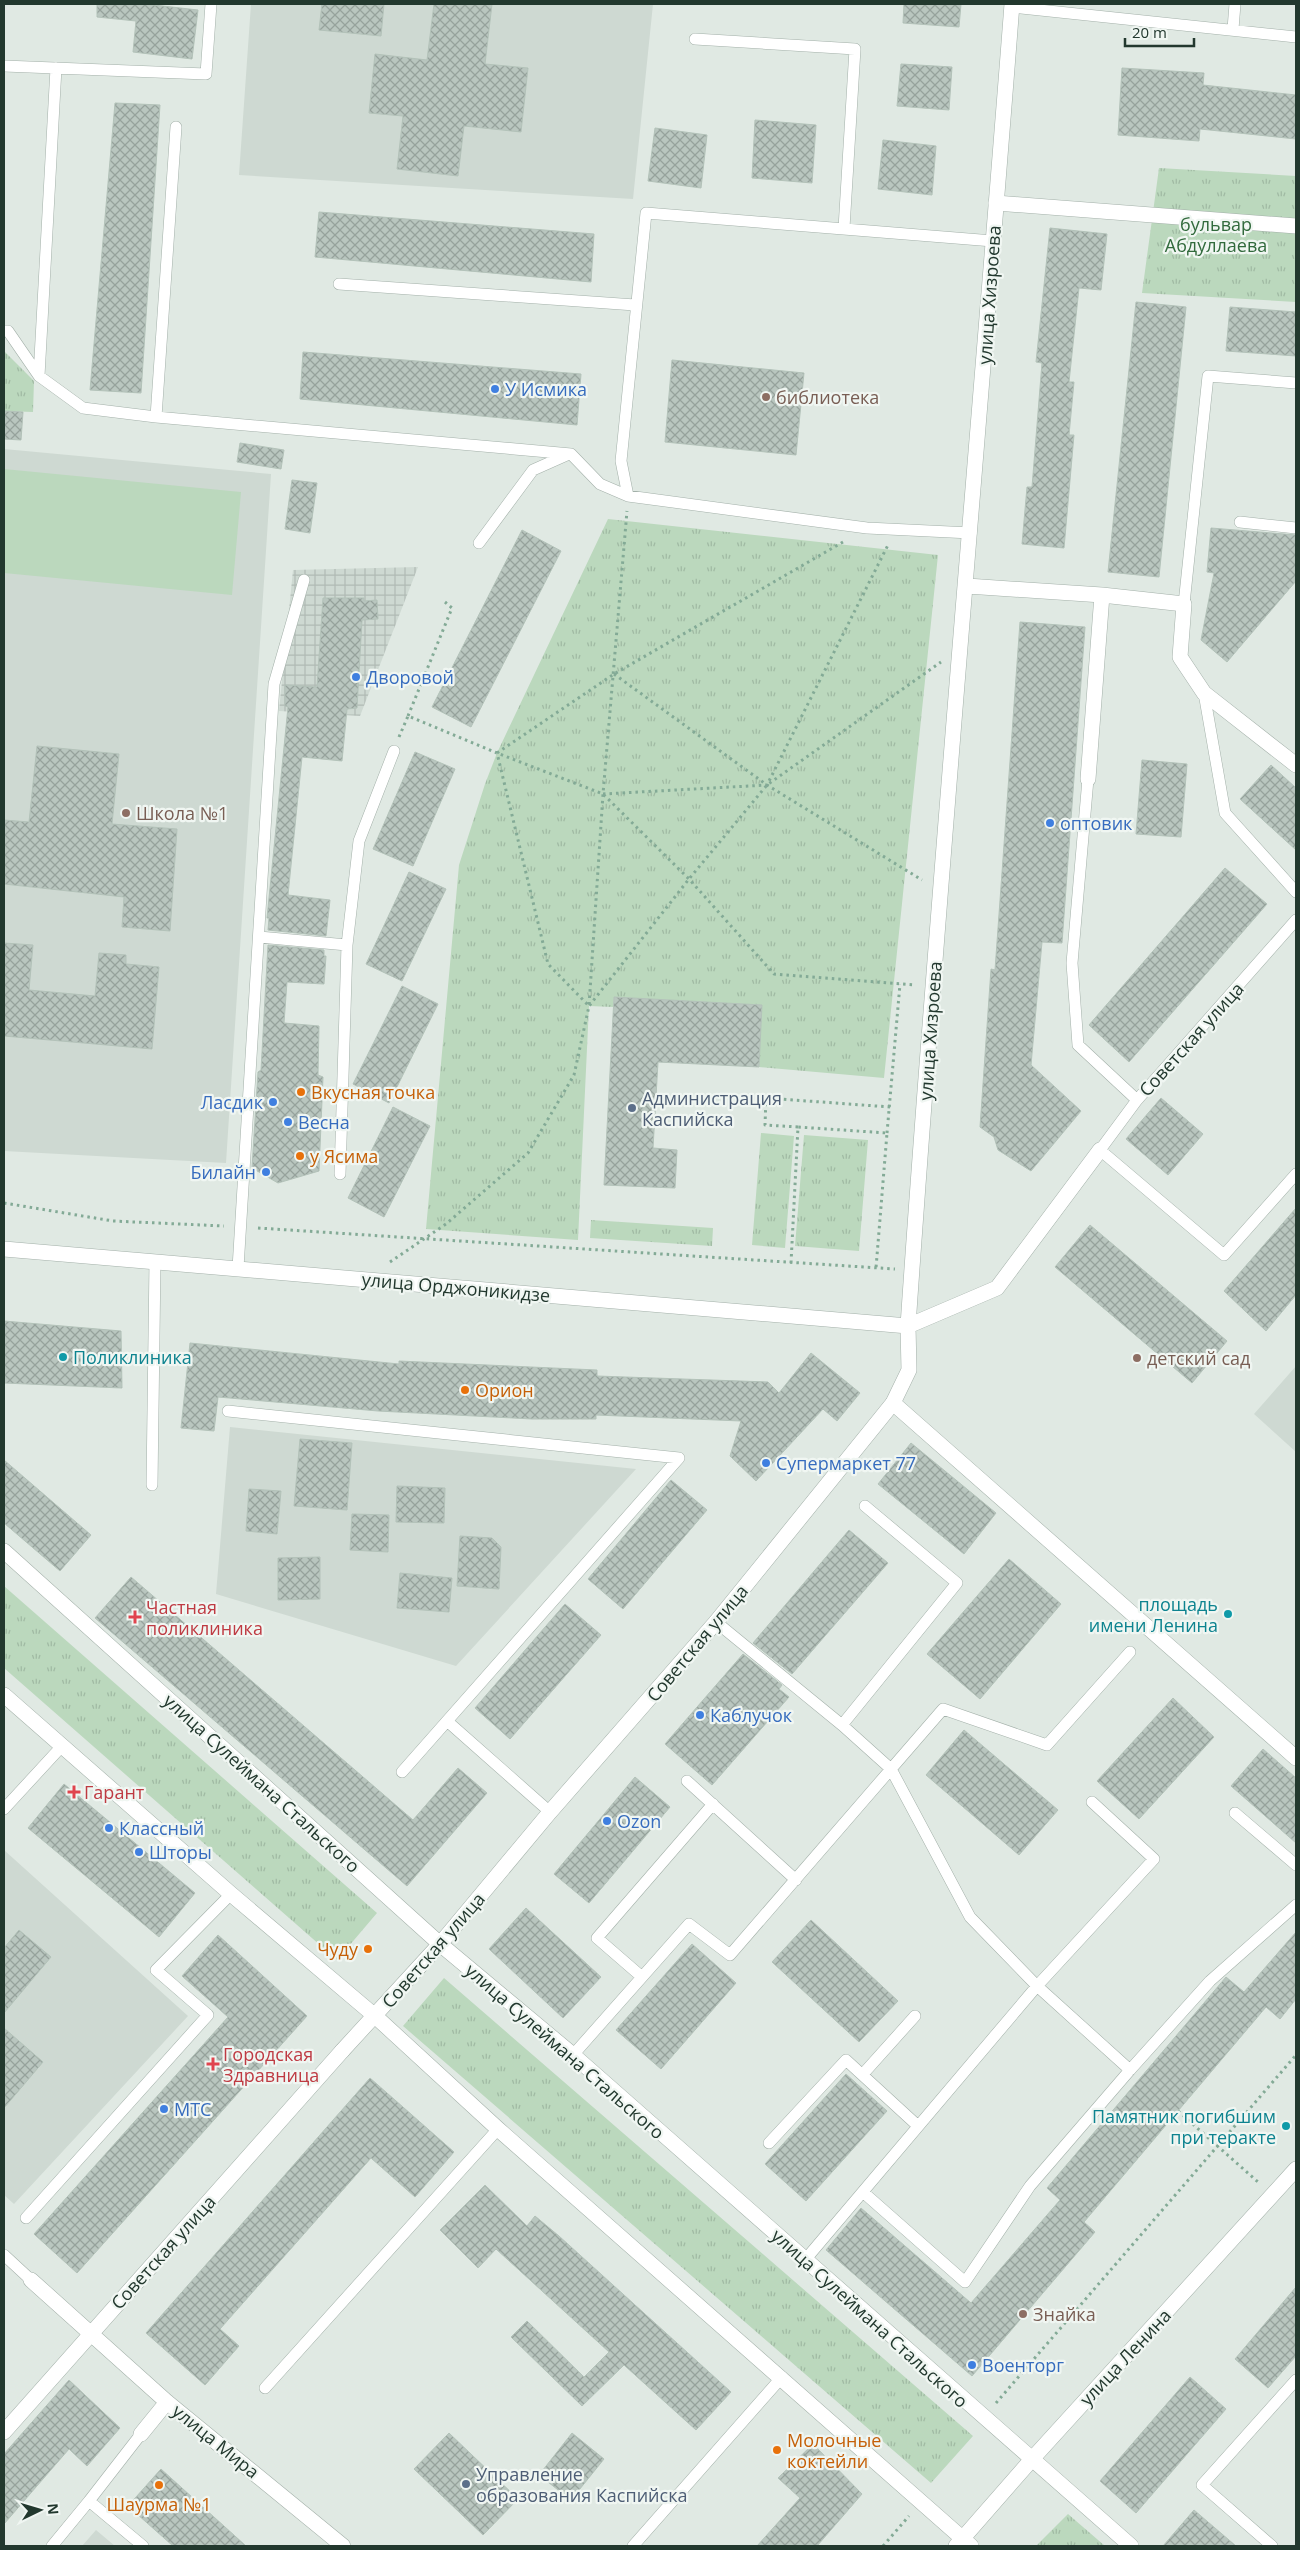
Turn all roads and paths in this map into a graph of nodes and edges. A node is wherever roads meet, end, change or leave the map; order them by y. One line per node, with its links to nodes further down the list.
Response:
1 (211, 4): 8 (lane)
2 (1235, 4): 4 (lane)
3 (1012, 5): 4 (lane); 10 (street, улица Хизроева)
4 (1233, 29): 5 (lane)
5 (1296, 37)
6 (695, 38): 12 (lane)
7 (4, 66): 8 (lane)
8 (56, 68): 17 (lane)
9 (176, 127): 19 (lane)
10 (996, 203): 11 (street); 13 (street, улица Хизроева)
11 (1296, 226)
12 (844, 228): 13 (lane); 15 (lane)
13 (993, 241): 26 (street, улица Хизроева)
14 (338, 284): 15 (lane)
15 (635, 305): 21 (lane)
16 (4, 330): 17 (lane)
17 (39, 376): 19 (lane)
18 (1296, 383): 32 (lane)
19 (156, 417): 20 (lane)
20 (571, 454): 21 (lane); 27 (lane)
21 (628, 496): 23 (lane); 34 (path)
22 (1240, 522): 24 (lane)
23 (867, 528): 25 (lane); 34 (path)
24 (1296, 528)
25 (894, 531): 26 (lane); 41 (path)
26 (971, 533): 29 (street, улица Хизроева)
27 (479, 543)
28 (304, 580): 47 (lane)
29 (966, 586): 30 (street); 33 (street, улица Хизроева)
30 (1102, 595): 32 (street); 40 (street)
31 (445, 602): 36 (path)
32 (1184, 604): 35 (street)
33 (962, 647): 41 (path); 44 (street, улица Хизроева)
34 (614, 674): 38 (path); 41 (path); 42 (path)
35 (1204, 692): 39 (street); 45 (lane)
36 (408, 716): 37 (path); 38 (path)
37 (394, 751): 48 (lane)
38 (497, 753): 42 (path); 51 (path)
39 (1296, 765)
40 (1088, 779): 52 (lane, Советская улица)
41 (767, 786): 42 (path); 43 (path); 44 (path)
42 (603, 794): 43 (path); 51 (path)
43 (689, 879): 49 (path); 51 (path)
44 (940, 891): 50 (street, улица Хизроева)
45 (1296, 892)
46 (1296, 920): 52 (lane, Советская улица)
47 (259, 937): 48 (lane); 60 (lane)
48 (347, 945): 57 (lane)
49 (900, 984): 50 (path); 53 (path)
50 (933, 986): 67 (street, улица Хизроева)
51 (589, 1006): 61 (path)
52 (1137, 1100): 56 (lane)
53 (890, 1107): 54 (path); 55 (path)
54 (798, 1127): 55 (path); 64 (path)
55 (887, 1133): 66 (path)
56 (1100, 1150): 58 (lane); 69 (street)
57 (340, 1174)
58 (1296, 1174)
59 (4, 1203): 60 (path)
60 (242, 1227): 61 (path); 65 (lane)
61 (425, 1240): 64 (path); 68 (path)
62 (4, 1249): 63 (street, улица Орджоникидзе)
63 (155, 1261): 65 (street, улица Орджоникидзе); 73 (lane)
64 (791, 1263): 66 (path)
65 (238, 1268): 68 (street, улица Орджоникидзе)
66 (876, 1268): 67 (path)
67 (912, 1270): 69 (street, улица Хизроева)
68 (364, 1279): 69 (street, улица Орджоникидзе)
69 (908, 1326): 70 (street, улица Хизроева)
70 (893, 1403): 72 (street, улица Хизроева); 82 (street)
71 (228, 1411): 79 (lane)
72 (849, 1457): 76 (street, Советская улица)
73 (152, 1485)
74 (865, 1506): 80 (lane)
75 (4, 1551): 95 (street, улица Сулеймана Стальского)
76 (716, 1622): 80 (lane); 89 (street, Советская улица)
77 (1130, 1652): 83 (lane)
78 (4, 1695): 81 (street)
79 (447, 1721): 84 (lane); 89 (lane)
80 (842, 1725): 83 (lane)
81 (62, 1746): 88 (lane); 93 (street)
82 (1296, 1758)
83 (891, 1769): 92 (lane); 97 (lane)
84 (402, 1772)
85 (688, 1781): 87 (lane)
86 (1092, 1802): 97 (lane)
87 (713, 1804): 92 (lane); 96 (lane)
88 (4, 1809)
89 (550, 1812): 95 (street, Советская улица)
90 (1234, 1813): 91 (lane)
91 (1296, 1865)
92 (796, 1880): 96 (lane)
93 (231, 1894): 98 (street); 112 (lane)
94 (1296, 1905): 102 (lane)
95 (440, 1944): 98 (street, Советская улица); 100 (street, улица Сулеймана Стальского)
96 (642, 1978): 100 (lane)
97 (1038, 1986): 102 (lane); 105 (lane)
98 (375, 2016): 106 (street); 116 (street, Советская улица)
99 (914, 2016): 103 (lane)
100 (572, 2055): 114 (street, улица Сулеймана Стальского)
101 (1296, 2055): 108 (path)
102 (1130, 2070): 110 (lane)
103 (863, 2074): 105 (lane); 107 (lane)
104 (1178, 2111): 108 (path)
105 (918, 2126): 110 (lane)
106 (498, 2129): 117 (street); 119 (lane)
107 (769, 2144)
108 (1218, 2146): 111 (path); 121 (path)
109 (1296, 2169): 111 (street, улица Ленина)
110 (864, 2193): 114 (lane)
111 (1273, 2196): 124 (street, улица Ленина)
112 (26, 2218)
113 (4, 2255): 115 (lane)
114 (805, 2260): 121 (street, улица Сулеймана Стальского)
115 (32, 2280): 116 (street, улица Мира)
116 (92, 2333): 120 (street, улица Мира); 122 (street, Советская улица)
117 (782, 2377): 126 (street); 131 (lane)
118 (1296, 2380): 134 (lane)
119 (265, 2388)
120 (167, 2402): 123 (street); 130 (street, улица Мира)
121 (983, 2418): 124 (street, улица Сулеймана Стальского)
122 (4, 2432)
123 (141, 2434): 125 (lane)
124 (1033, 2458): 127 (street, улица Ленина); 133 (street, улица Сулеймана Стальского)
125 (89, 2501): 128 (lane); 129 (lane)
126 (921, 2502): 127 (street); 132 (path)
127 (963, 2544)
128 (52, 2546)
129 (143, 2546)
130 (343, 2546)
131 (633, 2546)
132 (883, 2546)
133 (1131, 2546)
134 (1272, 2546)

